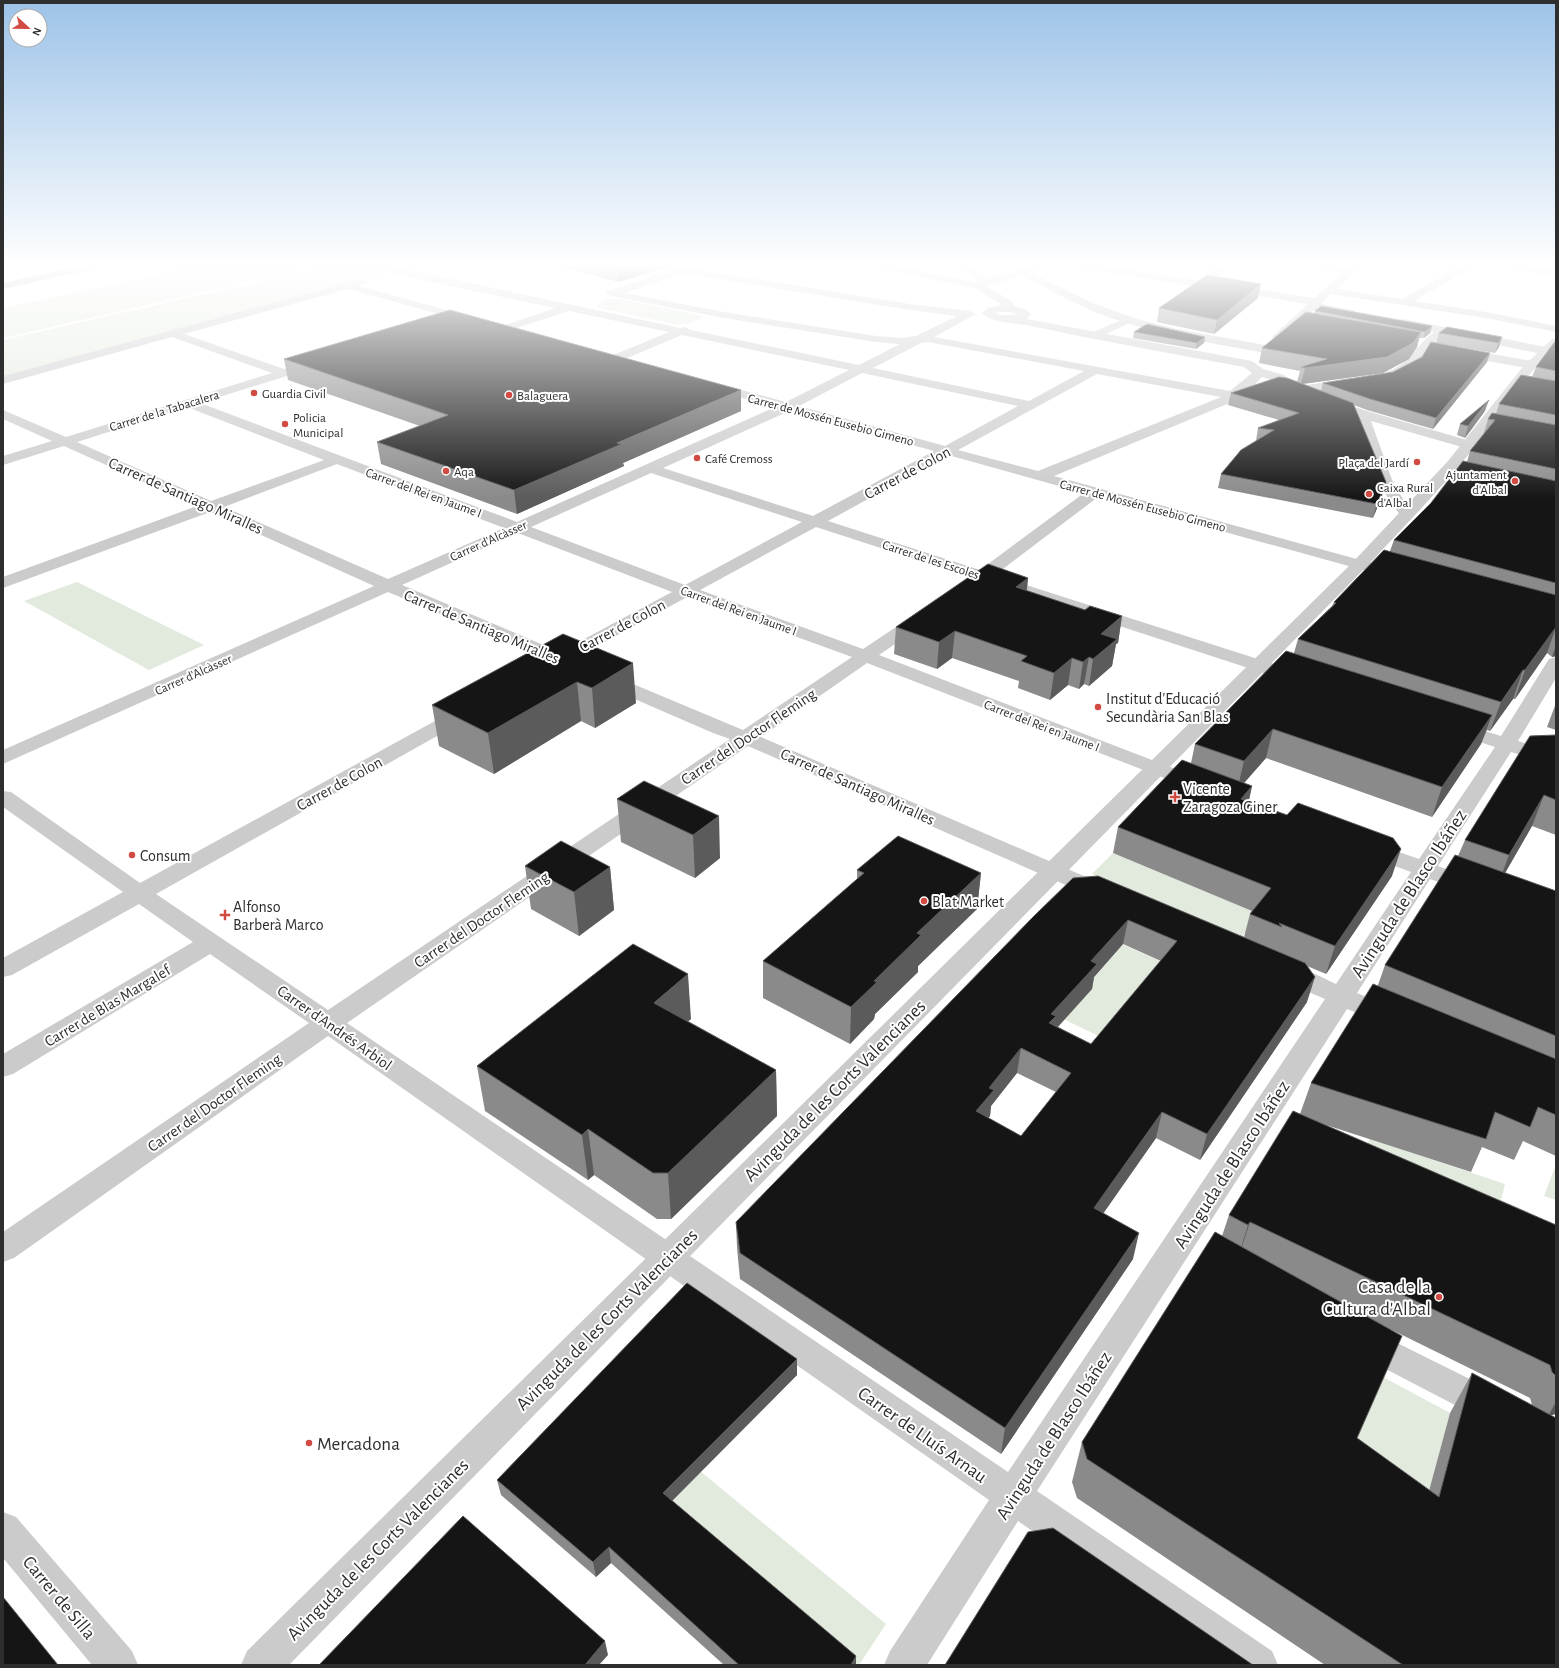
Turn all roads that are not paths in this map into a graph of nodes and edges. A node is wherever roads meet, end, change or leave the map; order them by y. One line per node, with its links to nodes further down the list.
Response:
1 (140, 343): 29 (street)
2 (198, 343): 27 (street)
3 (654, 343): 20 (street)
4 (738, 343): 24 (street)
5 (911, 343): 24 (street, Carrer d'Alcàsser)
6 (950, 343): 25 (street)
7 (1131, 343): 21 (street)
8 (1234, 343): 15 (street)
9 (1272, 343): 15 (street)
10 (1418, 343): 14 (street)
11 (1428, 343): 14 (street)
12 (1502, 343): 16 (street)
13 (1554, 343): 16 (street)
14 (1426, 345): 22 (street); 28 (street)
15 (1265, 349): 21 (street)
16 (1544, 351): 17 (street); 22 (street)
17 (1556, 353)
18 (600, 355): 20 (street)
19 (329, 359): 27 (street, Carrer de la Tabacalera)
20 (615, 359): 23 (street)
21 (1248, 364): 26 (street)
22 (1532, 365): 35 (street)
23 (638, 366)
24 (860, 369): 39 (street); 40 (street, Carrer d'Alcàsser)
25 (1097, 369): 36 (street); 39 (street, Carrer de Colon)
26 (1259, 372): 32 (street); 33 (street)
27 (285, 373): 38 (street, Carrer de la Tabacalera)
28 (1378, 378)
29 (3, 380)
30 (1364, 380): 34 (street)
31 (697, 382): 40 (street, Carrer de Mossén Eusebio Gimeno)
32 (1249, 383): 33 (street); 36 (street)
33 (1287, 385): 34 (street)
34 (1301, 390): 42 (street)
35 (1512, 391): 37 (street); 43 (street)
36 (1232, 394): 51 (street)
37 (1526, 394)
38 (187, 403): 45 (street, Carrer de la Tabacalera); 48 (street, Carrer del Rei en Jaume I)
39 (1031, 405): 47 (street, Carrer de Colon)
40 (787, 407): 47 (street, Carrer de Mossén Eusebio Gimeno); 50 (street, Carrer d'Alcàsser)
41 (3, 414): 45 (street, Carrer de Santiago Miralles)
42 (1362, 414): 46 (street); 54 (street)
43 (1481, 430): 44 (street); 46 (street)
44 (1496, 433)
45 (66, 441): 49 (street, Carrer de la Tabacalera); 53 (street, Carrer de Santiago Miralles)
46 (1469, 445): 54 (street)
47 (946, 451): 51 (street, Carrer de Mossén Eusebio Gimeno); 55 (street, Carrer de Colon)
48 (336, 460): 53 (street); 56 (street, Carrer del Rei en Jaume I)
49 (3, 461)
50 (649, 468): 55 (street, Carrer de les Escoles); 56 (street, Carrer d'Alcàsser)
51 (1040, 476): 52 (street, Carrer de Mossén Eusebio Gimeno)
52 (1095, 492): 57 (street, Carrer de Mossén Eusebio Gimeno); 59 (street)
53 (212, 506): 60 (street); 61 (street, Carrer de Santiago Miralles)
54 (1407, 514): 57 (street, Avinguda de les Corts Valencianes)
55 (816, 521): 59 (street, Carrer de les Escoles); 62 (street, Carrer de Colon)
56 (518, 527): 61 (street, Carrer d'Alcàsser); 62 (street, Carrer del Rei en Jaume I)
57 (1360, 565): 58 (street, Carrer de Mossén Eusebio Gimeno); 68 (street, Avinguda de les Corts Valencianes)
58 (1392, 574)
59 (983, 576): 63 (street); 68 (street, Carrer de les Escoles)
60 (3, 583)
61 (387, 585): 66 (street, Carrer de Santiago Miralles); 75 (street, Carrer d'Alcàsser)
62 (685, 591): 65 (street, Carrer del Rei en Jaume I); 66 (street, Carrer de Colon)
63 (957, 594)
64 (937, 608): 65 (street, Carrer del Doctor Fleming)
65 (865, 656): 73 (street, Carrer del Doctor Fleming); 77 (street, Carrer del Rei en Jaume I)
66 (560, 659): 69 (street, Carrer de Colon); 73 (street, Carrer de Santiago Miralles)
67 (1556, 663): 74 (street, Avinguda de Blasco Ibáñez)
68 (1258, 665): 70 (street, Carrer de les Escoles); 77 (street, Avinguda de les Corts Valencianes)
69 (540, 670)
70 (1312, 682)
71 (480, 704): 84 (street, Carrer de Colon)
72 (1439, 723): 74 (street)
73 (747, 738): 82 (street, Carrer de Santiago Miralles); 90 (street, Carrer del Doctor Fleming)
74 (1506, 744): 76 (street); 81 (street, Avinguda de Blasco Ibáñez)
75 (3, 758)
76 (1556, 760)
77 (1155, 769): 78 (street, Carrer del Rei en Jaume I); 82 (street, Avinguda de les Corts Valencianes)
78 (1219, 792)
79 (3, 797): 84 (street, Carrer d'Andrés Arbiol)
80 (1350, 842): 81 (street)
81 (1423, 869): 83 (street); 89 (street, Avinguda de Blasco Ibáñez)
82 (1052, 871): 85 (street, Carrer de Santiago Miralles); 94 (street, Avinguda de les Corts Valencianes)
83 (1484, 892)
84 (139, 893): 86 (street, Carrer d'Andrés Arbiol); 88 (street, Carrer de Colon)
85 (1123, 901)
86 (211, 942): 90 (street, Carrer d'Andrés Arbiol); 92 (street, Carrer de Blas Margalef)
87 (1266, 963): 89 (street)
88 (3, 969)
89 (1341, 996): 91 (street); 97 (street, Avinguda de Blasco Ibáñez)
90 (328, 1023): 93 (street, Carrer del Doctor Fleming); 94 (street, Carrer d'Andrés Arbiol)
91 (1410, 1025)
92 (3, 1067)
93 (3, 1249)
94 (668, 1257): 97 (street, Carrer de Lluís Arnau); 100 (street, Avinguda de les Corts Valencianes)
95 (1344, 1331): 96 (street)
96 (1514, 1419)
97 (1012, 1496): 101 (street, Avinguda de Blasco Ibáñez); 102 (street, Carrer de Lluís Arnau)
98 (3, 1530): 99 (street, Carrer de Silla)
99 (118, 1665)
100 (261, 1665)
101 (904, 1665)
102 (1258, 1665)

